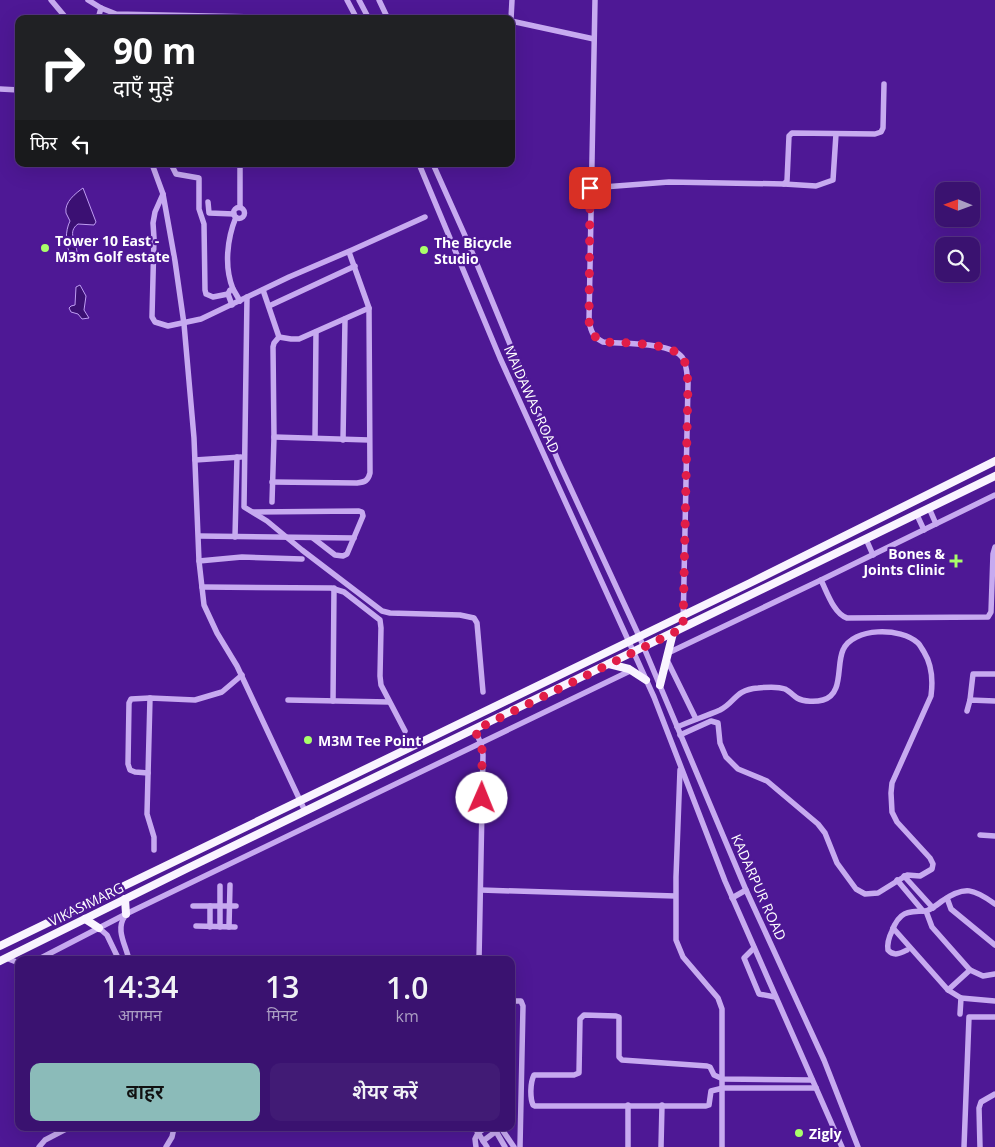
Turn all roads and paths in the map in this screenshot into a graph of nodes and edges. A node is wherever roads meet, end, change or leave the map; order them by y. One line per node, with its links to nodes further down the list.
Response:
1 (51, 0): 9 (street)
2 (88, 0): 8 (street)
3 (347, 0): 12 (street)
4 (359, 0): 13 (street)
5 (379, 0): 14 (street)
6 (512, 0): 15 (street)
7 (594, 0): 17 (street)
8 (101, 8): 10 (street); 11 (street)
9 (64, 15)
10 (99, 15)
11 (164, 15)
12 (353, 15)
13 (366, 15)
14 (386, 15)
15 (511, 15)
16 (515, 21): 17 (street)
17 (594, 39): 28 (street)
18 (884, 84): 21 (street)
19 (0, 89): 20 (street)
20 (15, 90)
21 (836, 134): 27 (street); 27 (street)
22 (153, 167): 29 (street)
23 (172, 167): 38 (street)
24 (240, 167): 31 (street)
25 (420, 167): 83 (street, MAIDAWAS ROAD)
26 (434, 167): 82 (street, MAIDAWAS ROAD)
27 (784, 184): 28 (street)
28 (590, 188): 79 (street)
29 (163, 194): 45 (street); 45 (street)
30 (208, 202): 32 (street)
31 (240, 207): 32 (street); 32 (street)
32 (235, 216): 36 (street)
33 (425, 217): 34 (street)
34 (350, 252): 35 (street); 37 (street)
35 (355, 266): 42 (street); 43 (street)
36 (233, 289): 38 (street); 40 (street)
37 (264, 290): 39 (street); 42 (street)
38 (228, 294): 41 (street)
39 (247, 298): 40 (street); 53 (street)
40 (240, 301): 41 (street)
41 (232, 305): 45 (street)
42 (269, 306): 47 (street)
43 (369, 308): 44 (street); 51 (street)
44 (345, 318): 46 (street); 50 (street)
45 (184, 324): 54 (street)
46 (316, 332): 47 (street); 49 (street)
47 (279, 337): 48 (street)
48 (274, 436): 49 (street); 57 (street)
49 (315, 438): 50 (street)
50 (343, 440): 51 (street)
51 (369, 440): 57 (street)
52 (237, 457): 53 (street); 54 (street); 66 (street)
53 (244, 458): 61 (street)
54 (195, 460): 65 (street)
55 (995, 461): 79 (main road)
56 (995, 476): 60 (main road, VIKAS MARG)
57 (272, 482): 59 (street)
58 (995, 495): 63 (street)
59 (272, 502)
60 (929, 508): 62 (main road, VIKAS MARG); 63 (street)
61 (251, 512): 67 (street); 69 (street)
62 (917, 514): 64 (street); 70 (main road, VIKAS MARG)
63 (936, 524): 64 (street)
64 (924, 530): 72 (street)
65 (199, 536): 66 (street); 74 (street)
66 (235, 537): 67 (street)
67 (288, 537): 68 (street); 93 (street)
68 (313, 538): 69 (street); 69 (street)
69 (354, 538)
70 (866, 539): 72 (street); 80 (main road, VIKAS MARG)
71 (995, 547): 78 (street)
72 (873, 555): 75 (street)
73 (302, 559): 74 (street)
74 (199, 561): 76 (street)
75 (821, 580): 78 (street); 86 (street)
76 (202, 587): 77 (street); 90 (street)
77 (334, 588): 97 (street); 99 (street)
78 (993, 607)
79 (682, 615): 80 (street); 82 (main road)
80 (683, 628): 81 (main road, VIKAS MARG)
81 (673, 633): 84 (main road, VIKAS MARG); 86 (main road)
82 (639, 636): 83 (main road); 84 (street, KADARPUR ROAD)
83 (628, 642): 85 (street, KADARPUR ROAD); 109 (main road)
84 (644, 647): 85 (main road, VIKAS MARG); 92 (street, KADARPUR ROAD)
85 (633, 652): 87 (main road, VIKAS MARG); 91 (street, KADARPUR ROAD)
86 (667, 655): 92 (main road); 101 (street)
87 (609, 664): 88 (main road); 103 (main road, VIKAS MARG)
88 (632, 670): 91 (main road); 106 (street)
89 (995, 674): 96 (street)
90 (242, 675): 94 (street); 109 (street)
91 (646, 680): 107 (street, KADARPUR ROAD)
92 (660, 685): 102 (street, KADARPUR ROAD)
93 (483, 692)
94 (150, 698): 108 (street); 108 (street)
95 (288, 700): 97 (street)
96 (970, 700): 98 (street); 100 (street)
97 (333, 701): 99 (street)
98 (995, 701)
99 (389, 702): 104 (street)
100 (967, 711)
101 (694, 720): 102 (street); 114 (street)
102 (677, 727): 105 (street, KADARPUR ROAD)
103 (475, 730): 106 (street); 110 (main road, VIKAS MARG)
104 (405, 731)
105 (680, 734): 115 (street); 119 (street, KADARPUR ROAD)
106 (481, 744): 118 (street); 131 (street)
107 (680, 766): 120 (street); 121 (street, KADARPUR ROAD)
108 (148, 773): 113 (street)
109 (300, 800): 110 (street); 139 (main road)
110 (305, 811): 123 (main road, VIKAS MARG)
111 (980, 835): 112 (street)
112 (995, 836)
113 (154, 850)
114 (904, 876): 115 (street); 129 (street)
115 (897, 880): 130 (street)
116 (220, 886): 127 (street)
117 (230, 886): 128 (street)
118 (481, 890): 120 (street); 147 (street)
119 (746, 890): 121 (street); 188 (street, KADARPUR ROAD)
120 (675, 896): 158 (street)
121 (732, 898): 140 (street, KADARPUR ROAD)
122 (947, 898): 124 (street); 129 (street); 138 (street)
123 (125, 899): 131 (main road); 132 (main road, VIKAS MARG)
124 (995, 904)
125 (193, 906): 126 (street)
126 (210, 906): 127 (street); 134 (street)
127 (220, 906): 128 (street); 135 (street)
128 (233, 906): 135 (street)
129 (933, 908): 130 (street)
130 (924, 911): 137 (street); 149 (street)
131 (126, 914): 136 (street); 141 (street)
132 (85, 919): 136 (main road); 148 (main road, VIKAS MARG)
133 (196, 926): 134 (street)
134 (210, 927): 135 (street)
135 (220, 927)
136 (99, 928): 143 (street); 144 (street)
137 (893, 928): 142 (street); 151 (street)
138 (995, 945)
139 (0, 946)
140 (754, 948): 152 (street, KADARPUR ROAD); 152 (street)
141 (126, 949): 143 (street); 146 (street)
142 (908, 950)
143 (116, 953): 145 (street)
144 (45, 956)
145 (117, 956)
146 (128, 956)
147 (479, 956)
148 (3, 959)
149 (970, 970): 150 (street); 151 (street)
150 (995, 974)
151 (948, 990): 153 (street)
152 (775, 997): 161 (street, KADARPUR ROAD)
153 (961, 998): 155 (street); 156 (street)
154 (515, 1001): 183 (street)
155 (995, 1001)
156 (960, 1014)
157 (995, 1017): 189 (street)
158 (723, 1079): 159 (street); 162 (street); 167 (street)
159 (758, 1080): 160 (street); 163 (street)
160 (788, 1080): 161 (street); 164 (street)
161 (812, 1080): 165 (street, KADARPUR ROAD)
162 (723, 1088): 163 (street); 168 (street); 186 (street)
163 (758, 1088): 164 (street)
164 (788, 1088): 165 (street)
165 (816, 1088): 187 (street, KADARPUR ROAD)
166 (995, 1094): 190 (street)
167 (628, 1105): 168 (street); 184 (street)
168 (662, 1105): 185 (street)
169 (62, 1131): 177 (street)
170 (173, 1131): 178 (street)
171 (476, 1131): 179 (street)
172 (477, 1131): 176 (street)
173 (495, 1131): 176 (street)
174 (499, 1131): 181 (street)
175 (501, 1131): 182 (street)
176 (483, 1141): 180 (street)
177 (39, 1147)
178 (166, 1147)
179 (476, 1147)
180 (487, 1147)
181 (505, 1147)
182 (514, 1147)
183 (520, 1147)
184 (628, 1147)
185 (661, 1147)
186 (722, 1147)
187 (842, 1147)
188 (858, 1147)
189 (964, 1147)
190 (980, 1147)

